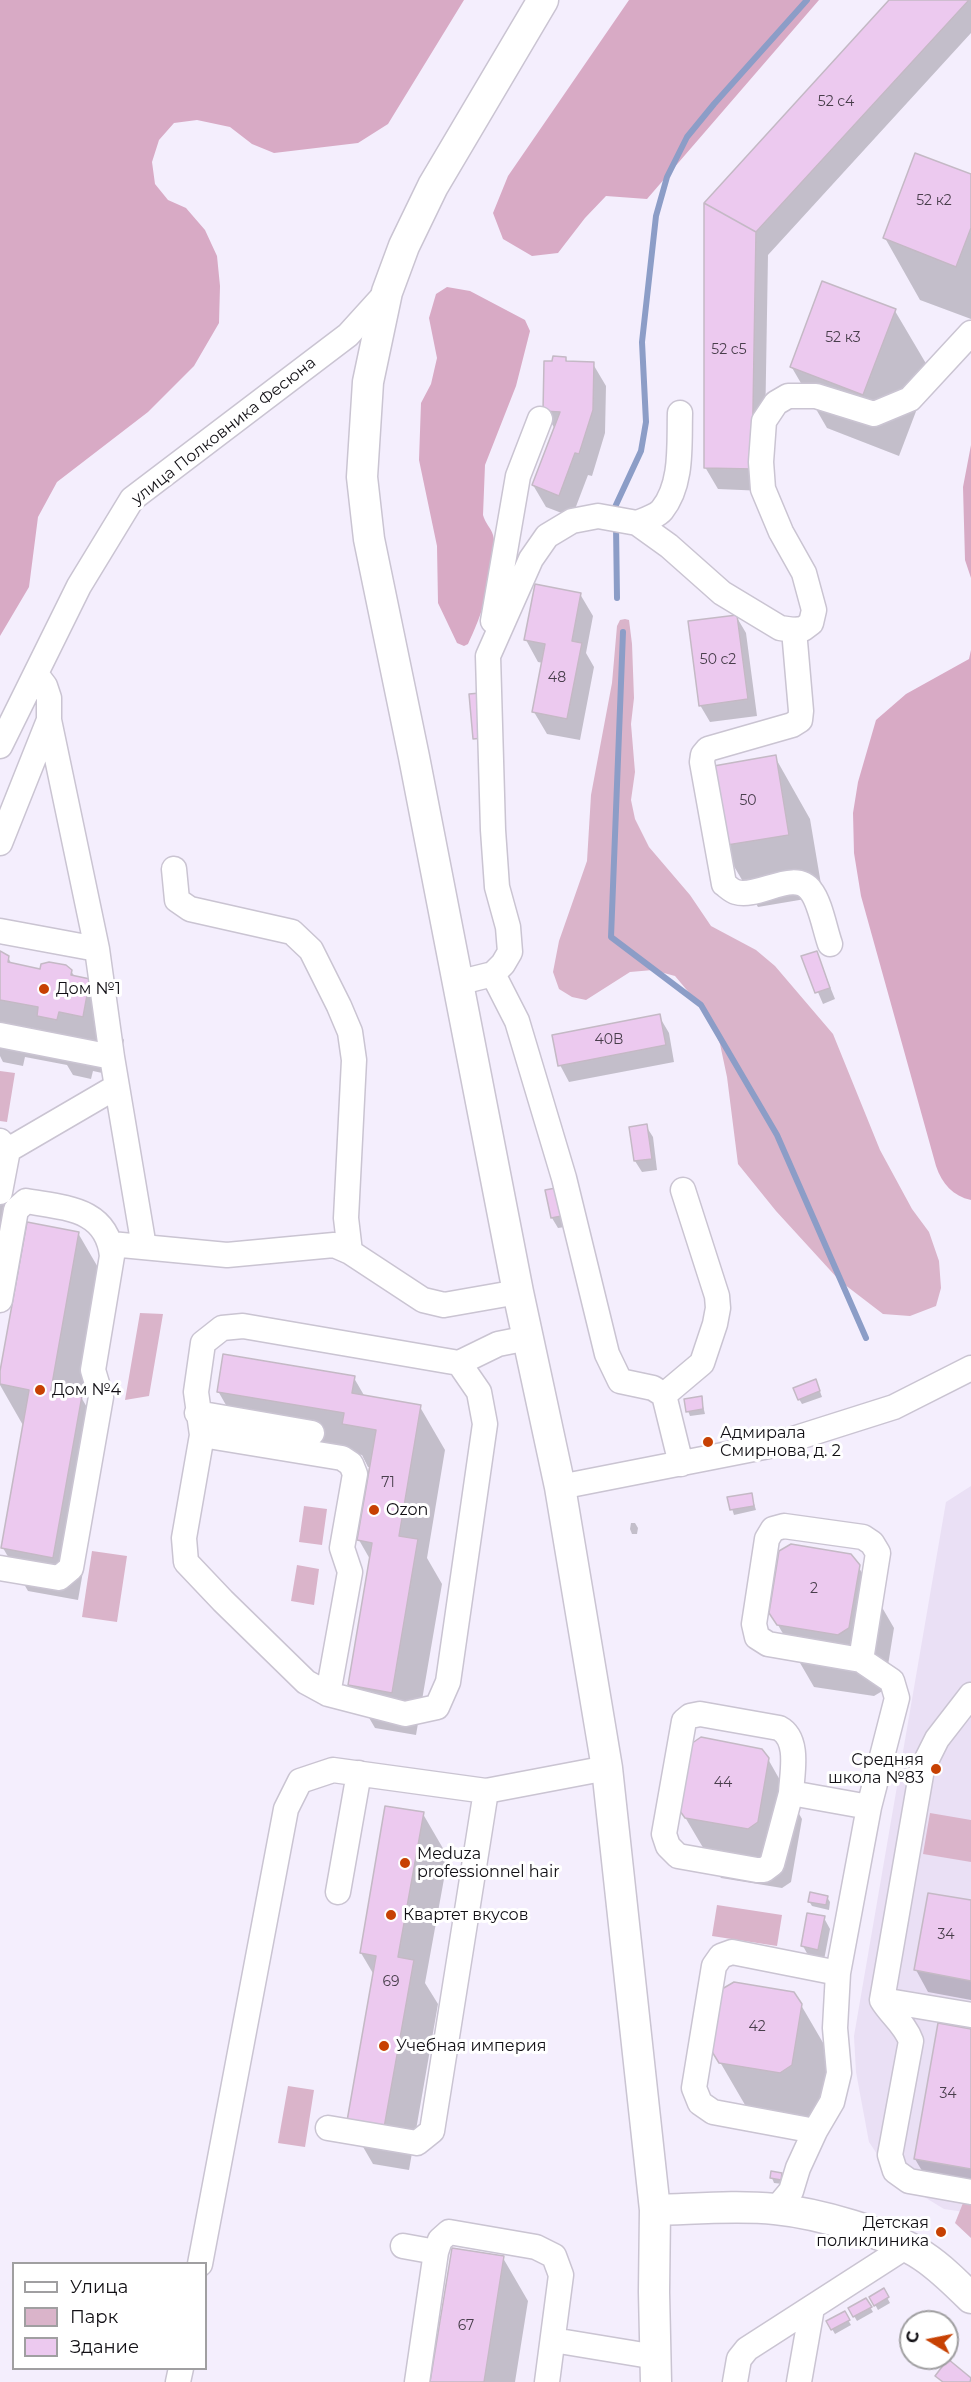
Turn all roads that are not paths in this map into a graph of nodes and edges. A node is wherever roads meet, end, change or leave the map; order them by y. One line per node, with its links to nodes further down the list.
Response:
1 (543, 0): 2 (main road)
2 (387, 292): 9 (street, улица Полковника Фесюна); 18 (main road)
3 (971, 333): 7 (street)
4 (680, 413): 6 (street)
5 (540, 419): 8 (street)
6 (637, 523): 7 (street); 8 (street)
7 (794, 630): 15 (street)
8 (488, 656): 17 (street)
9 (36, 674): 10 (street); 11 (street, улица Полковника Фесюна)
10 (49, 720): 12 (street); 16 (street)
11 (0, 746)
12 (0, 843)
13 (174, 869): 27 (street)
14 (0, 931): 16 (street)
15 (830, 944)
16 (97, 949): 20 (street)
17 (493, 974): 18 (street); 33 (street)
18 (457, 983): 28 (main road)
19 (0, 1035): 20 (street)
20 (112, 1057): 21 (street)
21 (116, 1087): 22 (street); 26 (street)
22 (4, 1146): 24 (street)
23 (683, 1190): 33 (street)
24 (0, 1192)
25 (111, 1244): 26 (street); 29 (street); 38 (street)
26 (144, 1247): 27 (street)
27 (350, 1252): 28 (street)
28 (518, 1292): 30 (main road)
29 (0, 1300)
30 (528, 1338): 31 (street); 37 (main road)
31 (459, 1363): 34 (street); 40 (street)
32 (971, 1368): 36 (street)
33 (664, 1395): 36 (street)
34 (199, 1424): 35 (street); 40 (street); 40 (street)
35 (312, 1433)
36 (681, 1464): 37 (street)
37 (560, 1487): 42 (main road)
38 (0, 1568)
39 (861, 1660): 39 (street); 46 (street)
40 (328, 1694)
41 (971, 1695): 49 (street)
42 (607, 1768): 44 (street); 55 (main road)
43 (359, 1773): 44 (street); 47 (street); 59 (street)
44 (486, 1791): 51 (street)
45 (791, 1793): 45 (street); 46 (street)
46 (869, 1807): 48 (street)
47 (338, 1892)
48 (838, 1973): 52 (street); 52 (street)
49 (882, 2000): 50 (street); 53 (street)
50 (971, 2015)
51 (328, 2128)
52 (815, 2131): 54 (street)
53 (971, 2192)
54 (776, 2209): 55 (main road); 57 (main road)
55 (655, 2210): 63 (main road)
56 (403, 2246): 58 (street)
57 (907, 2246): 60 (main road); 61 (street)
58 (436, 2252): 62 (street); 64 (street)
59 (200, 2262)
60 (971, 2298)
61 (812, 2308): 66 (street); 67 (street)
62 (553, 2340): 63 (street); 65 (street)
63 (656, 2370)
64 (417, 2382)
65 (547, 2382)
66 (735, 2382)
67 (799, 2382)

